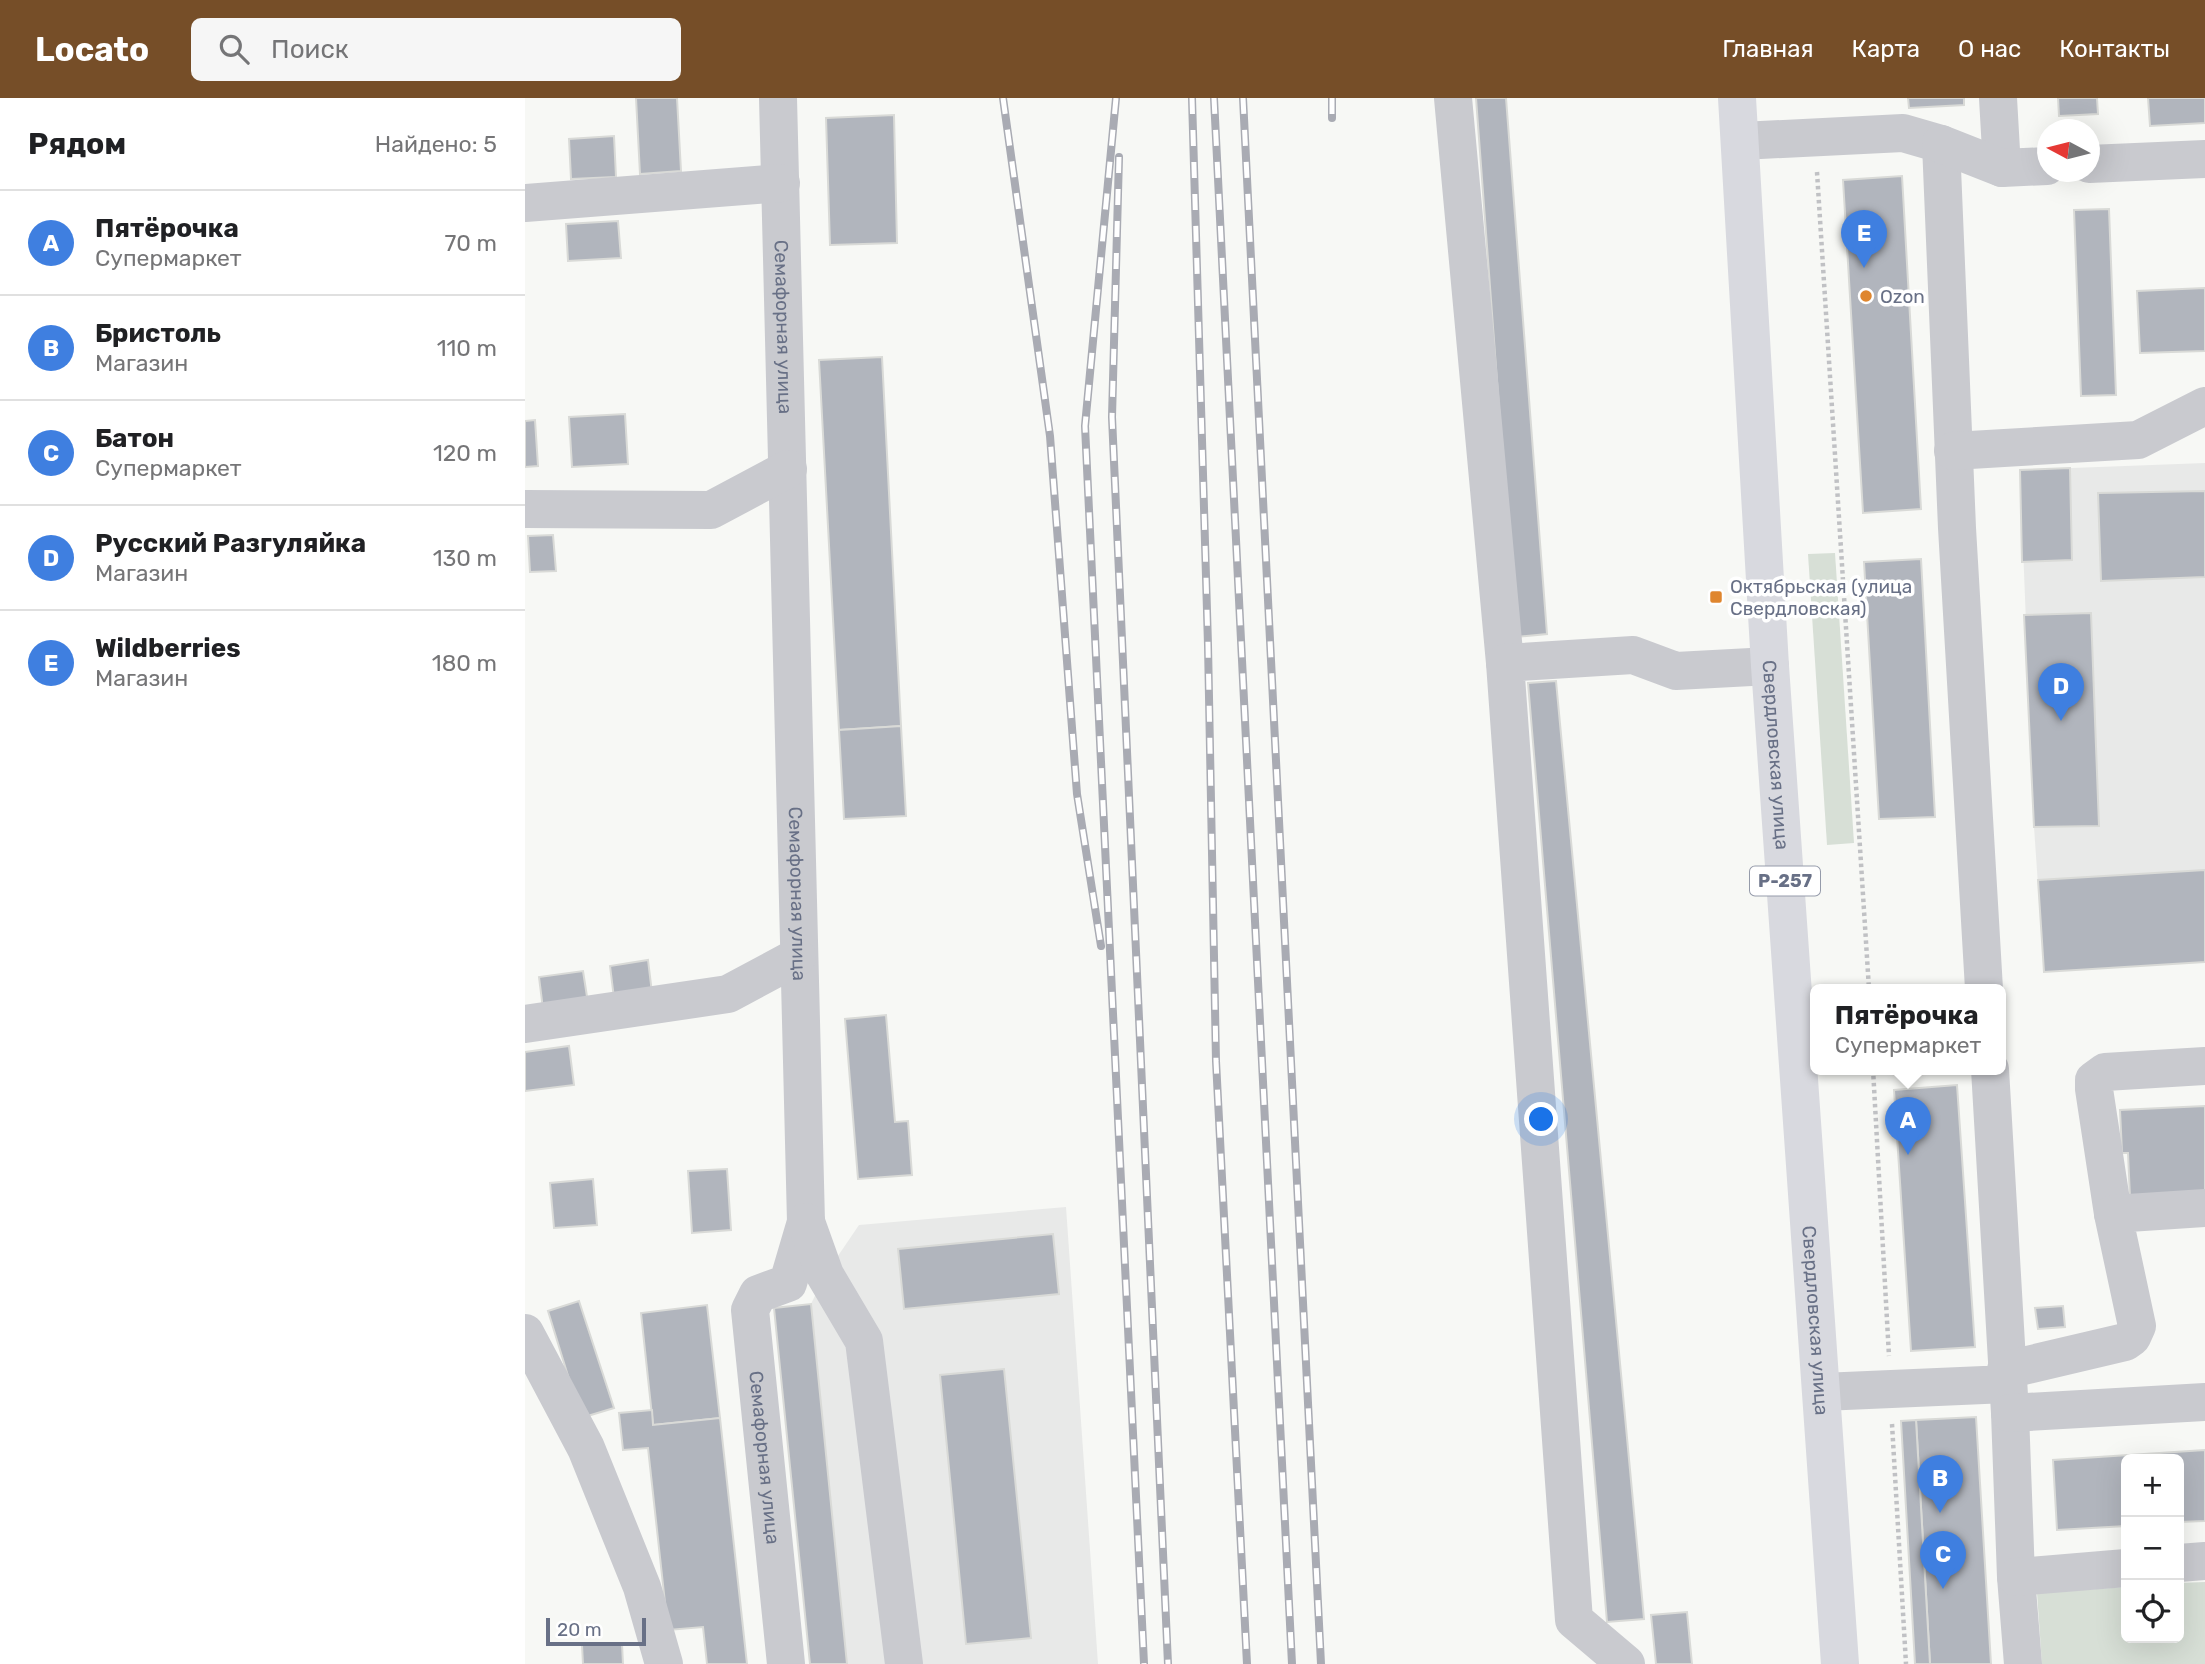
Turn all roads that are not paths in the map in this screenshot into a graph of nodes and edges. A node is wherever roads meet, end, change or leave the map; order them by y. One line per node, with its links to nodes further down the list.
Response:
1 (778, 98): 11 (street, Семафорная улица)
2 (1453, 98): 17 (street)
3 (1737, 98): 5 (highway, Свердловская улица / Р-257)
4 (1998, 98): 10 (street)
5 (1741, 141): 6 (street); 18 (highway, Свердловская улица / Р-257)
6 (1941, 145): 10 (street); 14 (street)
7 (2205, 159): 8 (street)
8 (2100, 164)
9 (2037, 166): 10 (street)
10 (2002, 167)
11 (781, 183): 12 (street); 15 (street, Семафорная улица)
12 (525, 203)
13 (2205, 406): 14 (street)
14 (1954, 451): 20 (street)
15 (788, 469): 16 (street); 19 (street, Семафорная улица)
16 (525, 509)
17 (1504, 663): 18 (street); 38 (street)
18 (1770, 666): 29 (highway, Свердловская улица / Р-257)
19 (797, 957): 21 (street); 26 (street, Семафорная улица)
20 (1985, 984)
21 (525, 1024)
22 (2205, 1066): 25 (street)
23 (1990, 1075): 28 (street)
24 (2205, 1208): 25 (street)
25 (2113, 1214): 28 (street)
26 (806, 1222): 36 (street, Семафорная улица); 37 (street)
27 (525, 1333): 35 (street)
28 (2007, 1389): 29 (street); 30 (street); 34 (street)
29 (1822, 1392): 39 (highway, Свердловская улица / Р-257)
30 (2205, 1402)
31 (2205, 1561): 32 (street)
32 (2184, 1563)
33 (2121, 1568): 34 (street)
34 (2016, 1577): 40 (street)
35 (664, 1664)
36 (786, 1664)
37 (904, 1664)
38 (1626, 1664)
39 (1840, 1664)
40 (2023, 1664)

